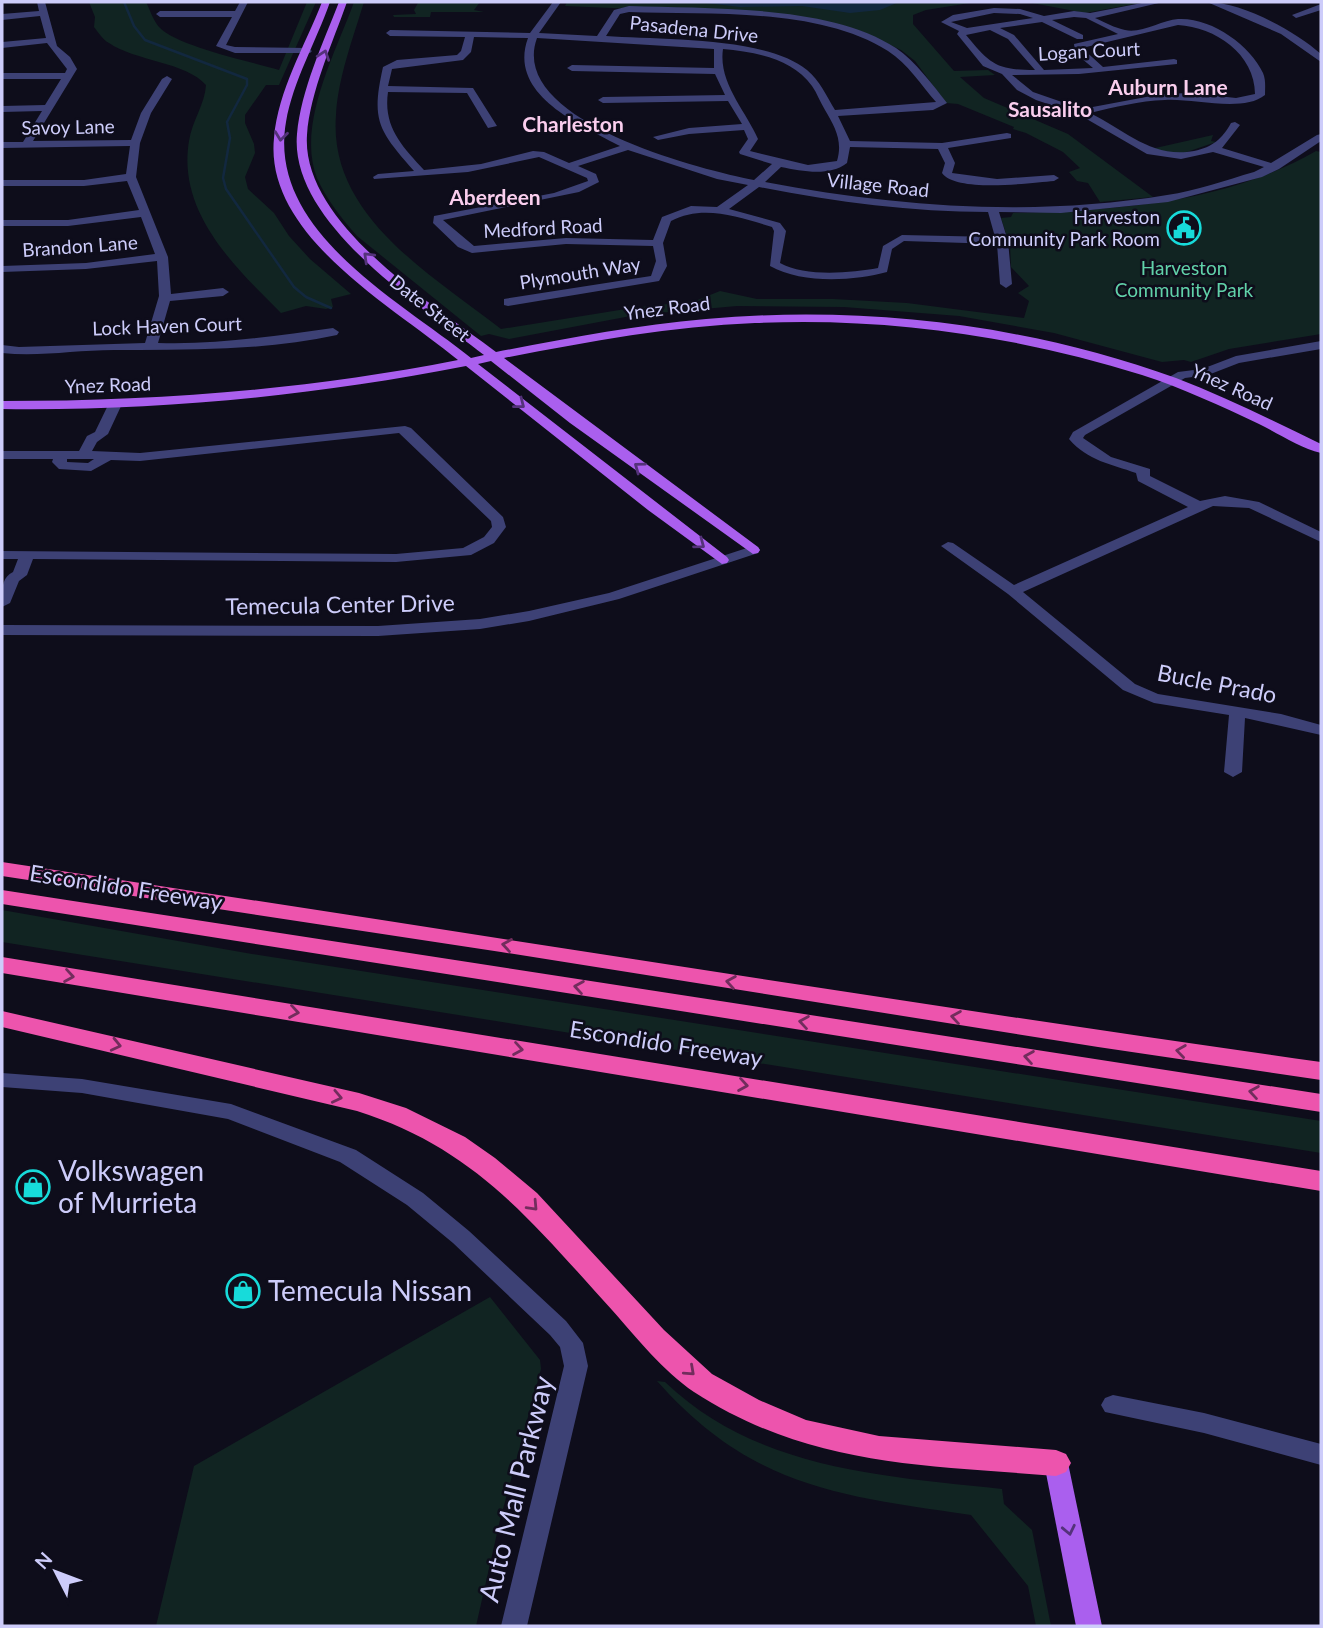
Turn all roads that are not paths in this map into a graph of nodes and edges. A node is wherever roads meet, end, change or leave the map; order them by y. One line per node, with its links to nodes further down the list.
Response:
1 (41, 2): 9 (street)
2 (244, 2): 11 (street)
3 (326, 2): 27 (main road, Date Street)
4 (343, 2): 84 (main road, Date Street, one-way to 4)
5 (557, 2): 21 (street)
6 (1159, 2): 13 (street)
7 (1212, 2): 28 (street)
8 (1321, 7): 12 (street)
9 (44, 13): 14 (street); 24 (street)
10 (160, 14): 11 (street)
11 (237, 14): 27 (street)
12 (1296, 15)
13 (1090, 16): 15 (street); 20 (street)
14 (2, 17)
15 (1041, 19): 16 (street); 17 (street); 23 (street)
16 (991, 27): 17 (street); 33 (street)
17 (966, 31): 34 (street)
18 (390, 33): 19 (street, Pasadena Drive)
19 (471, 34): 21 (street, Pasadena Drive); 38 (street)
20 (1126, 34): 31 (street); 43 (street)
21 (533, 35): 22 (street, Pasadena Drive); 56 (street, Village Road)
22 (600, 37): 26 (street, Pasadena Drive); 44 (street)
23 (1080, 37)
24 (52, 40): 25 (street); 36 (street)
25 (2, 45)
26 (719, 46): 32 (street); 44 (street, Pasadena Drive)
27 (307, 51): 85 (main road, Date Street, one-way to 85)
28 (1321, 59)
29 (1174, 62): 31 (street, Logan Court)
30 (572, 68): 32 (street)
31 (1100, 69): 33 (street, Logan Court)
32 (719, 71): 39 (street)
33 (1041, 72): 34 (street, Logan Court)
34 (1006, 73): 43 (street)
35 (2, 76): 36 (street)
36 (69, 76): 41 (street)
37 (167, 79): 51 (street)
38 (383, 89): 46 (street); 61 (street)
39 (732, 98): 40 (street); 47 (street)
40 (603, 100)
41 (49, 108): 42 (street); 54 (street)
42 (2, 109)
43 (1081, 112): 57 (street)
44 (832, 113): 52 (street, Pasadena Drive)
45 (1235, 125): 57 (street)
46 (492, 126)
47 (749, 127): 49 (street); 58 (street)
48 (1007, 135): 55 (street)
49 (658, 136)
50 (1319, 142): 60 (street, Village Road)
51 (135, 143): 54 (street, Savoy Lane); 62 (street)
52 (847, 144): 55 (street); 58 (street)
53 (2, 145): 54 (street, Savoy Lane)
54 (26, 145)
55 (942, 146): 64 (street)
56 (628, 147): 59 (street); 66 (street, Village Road)
57 (1214, 149): 60 (street)
58 (779, 163): 66 (street)
59 (569, 166): 61 (street); 72 (street, Medford Road)
60 (1275, 167): 67 (street, Village Road)
61 (421, 173): 63 (street)
62 (131, 177): 65 (street); 69 (street)
63 (378, 177)
64 (1054, 177)
65 (2, 183)
66 (755, 185): 67 (street, Village Road); 68 (street)
67 (993, 210): 71 (street)
68 (718, 211): 71 (street); 72 (street, Plymouth Way)
69 (144, 214): 70 (street); 73 (street)
70 (2, 223)
71 (1002, 241): 75 (street)
72 (657, 243): 78 (street, Plymouth Way)
73 (162, 257): 74 (street, Brandon Lane); 77 (street)
74 (2, 269)
75 (1006, 284)
76 (223, 292): 77 (street)
77 (164, 298): 81 (street)
78 (508, 302)
79 (333, 332): 81 (street, Lock Haven Court)
80 (1321, 337): 86 (street)
81 (151, 345): 83 (street, Lock Haven Court)
82 (1321, 345): 86 (street)
83 (2, 349)
84 (489, 353): 85 (main road, Ynez Road); 86 (main road, Ynez Road); 100 (main road, Date Street, one-way to 84)
85 (463, 358): 87 (main road, Ynez Road); 89 (main road, Ynez Road); 103 (main road, Date Street, one-way to 103)
86 (1176, 378): 91 (main road, Ynez Road); 92 (main road, Ynez Road); 97 (street)
87 (212, 390): 88 (main road, Ynez Road); 89 (main road)
88 (2, 395)
89 (108, 404): 90 (main road, Ynez Road); 95 (street)
90 (2, 405)
91 (1321, 436)
92 (1321, 449)
93 (2, 455): 94 (street)
94 (62, 455): 95 (street); 96 (street)
95 (83, 455): 96 (street)
96 (108, 457): 102 (street)
97 (1200, 507): 98 (street); 105 (street)
98 (1321, 538)
99 (948, 546): 105 (street, Bucle Prado)
100 (753, 550): 103 (street, Temecula Center Drive)
101 (2, 555): 102 (street)
102 (27, 555): 104 (street)
103 (722, 560): 108 (street, Temecula Center Drive)
104 (20, 575): 106 (street); 107 (street)
105 (1013, 591): 109 (street, Bucle Prado)
106 (2, 603)
107 (2, 622)
108 (2, 630)
109 (1237, 712): 110 (street, Bucle Prado); 111 (street)
110 (1321, 730)
111 (1233, 772)
112 (2, 869): 116 (highway, one-way to 112)
113 (2, 897): 118 (highway, Escondido Freeway, one-way to 113)
114 (2, 965): 119 (highway, Escondido Freeway, one-way to 119)
115 (2, 1019): 122 (highway, one-way to 122)
116 (1321, 1071)
117 (2, 1080): 123 (street, Auto Mall Parkway)
118 (1321, 1103)
119 (1321, 1181)
120 (1113, 1405): 121 (street)
121 (1321, 1455)
122 (1056, 1463): 124 (main road, one-way to 124)
123 (514, 1626)
124 (1089, 1626)

